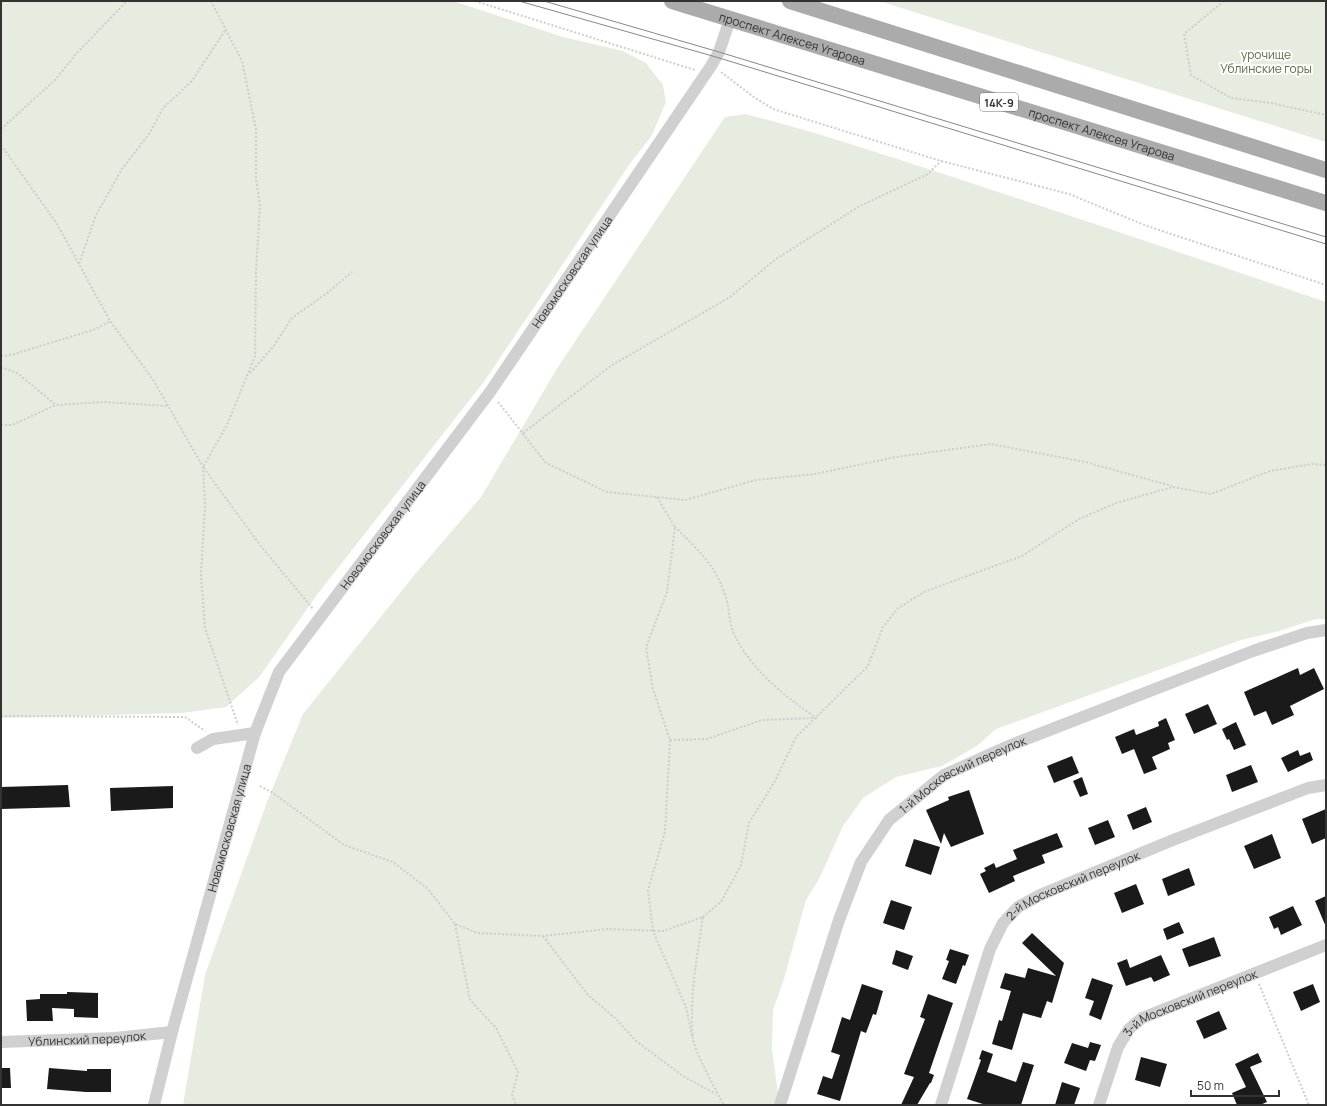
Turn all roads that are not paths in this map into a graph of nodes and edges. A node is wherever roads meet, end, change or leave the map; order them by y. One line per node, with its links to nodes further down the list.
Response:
1 (672, 1): 3 (main road, проспект Алексея Угарова / 14К-9)
2 (790, 1): 4 (main road)
3 (730, 19): 5 (main road, проспект Алексея Угарова / 14К-9); 7 (street, Новомосковская улица)
4 (1326, 170)
5 (1326, 203)
6 (1326, 630): 14 (street, 1-й Московский переулок)
7 (255, 733): 8 (street); 11 (street, Новомосковская улица)
8 (197, 748)
9 (1326, 785): 15 (street, 2-й Московский переулок)
10 (1326, 945): 16 (street, 3-й Московский переулок)
11 (172, 1032): 12 (street, Ублинский переулок); 13 (street, Новомосковская улица)
12 (1, 1042)
13 (154, 1105)
14 (780, 1105)
15 (941, 1105)
16 (1099, 1105)

